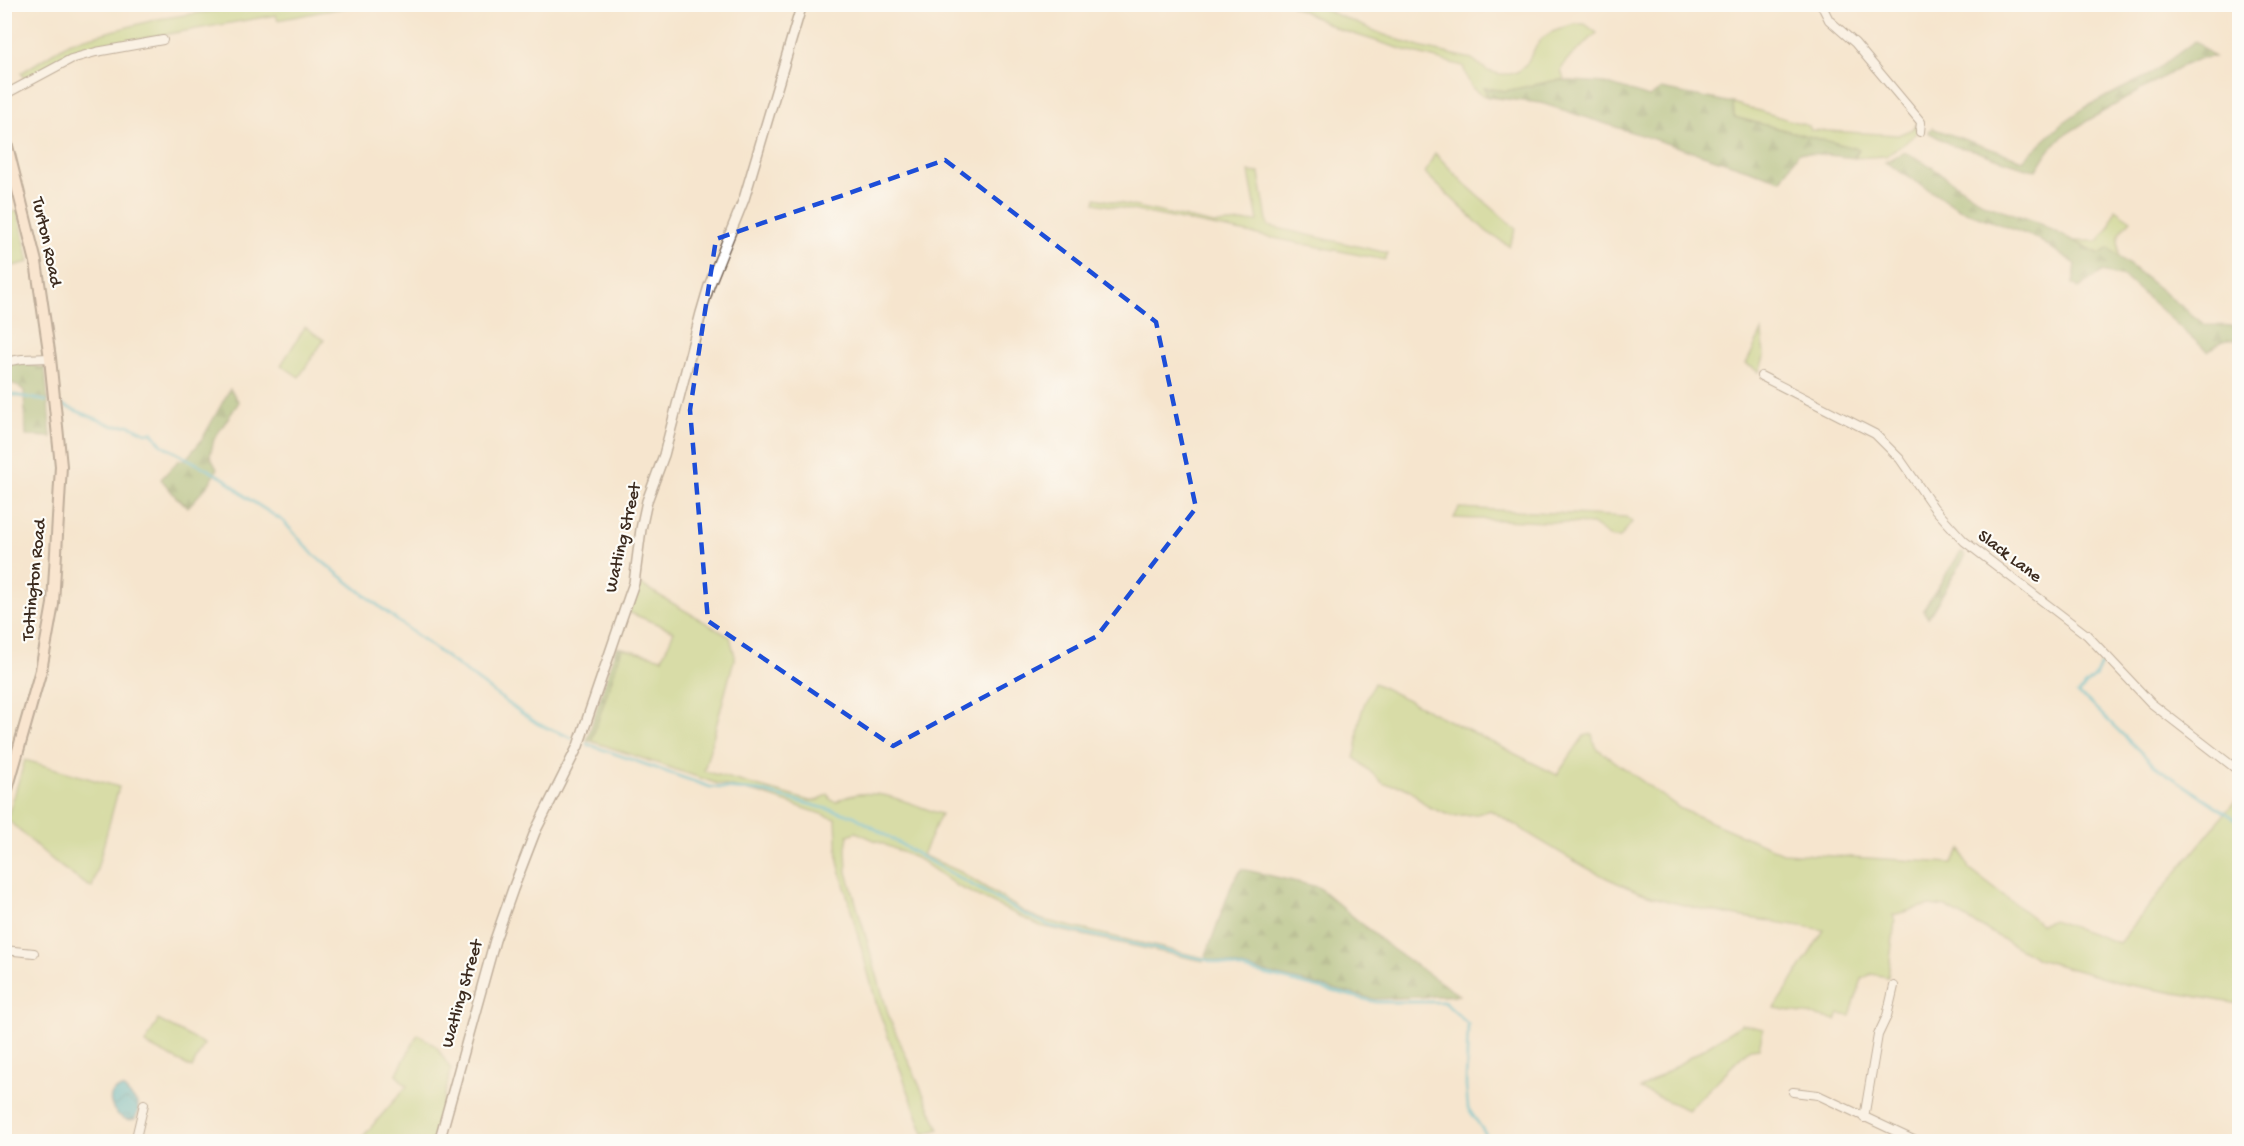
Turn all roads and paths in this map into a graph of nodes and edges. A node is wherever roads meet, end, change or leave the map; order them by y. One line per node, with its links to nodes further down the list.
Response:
1 (802, 4): 19 (street, Watling Street)
2 (1821, 4): 5 (street)
3 (163, 40): 4 (street)
4 (4, 95)
5 (1920, 132)
6 (4, 134): 7 (main road, Turton Road)
7 (50, 358): 8 (street); 11 (main road, Tottington Road)
8 (4, 362)
9 (1761, 376): 10 (street, Slack Lane)
10 (2240, 769)
11 (4, 800)
12 (4, 950): 13 (street)
13 (34, 953)
14 (1894, 986): 17 (street)
15 (1793, 1092): 17 (street)
16 (144, 1104): 18 (street)
17 (1864, 1118): 20 (street)
18 (135, 1142)
19 (439, 1142)
20 (1918, 1142)

